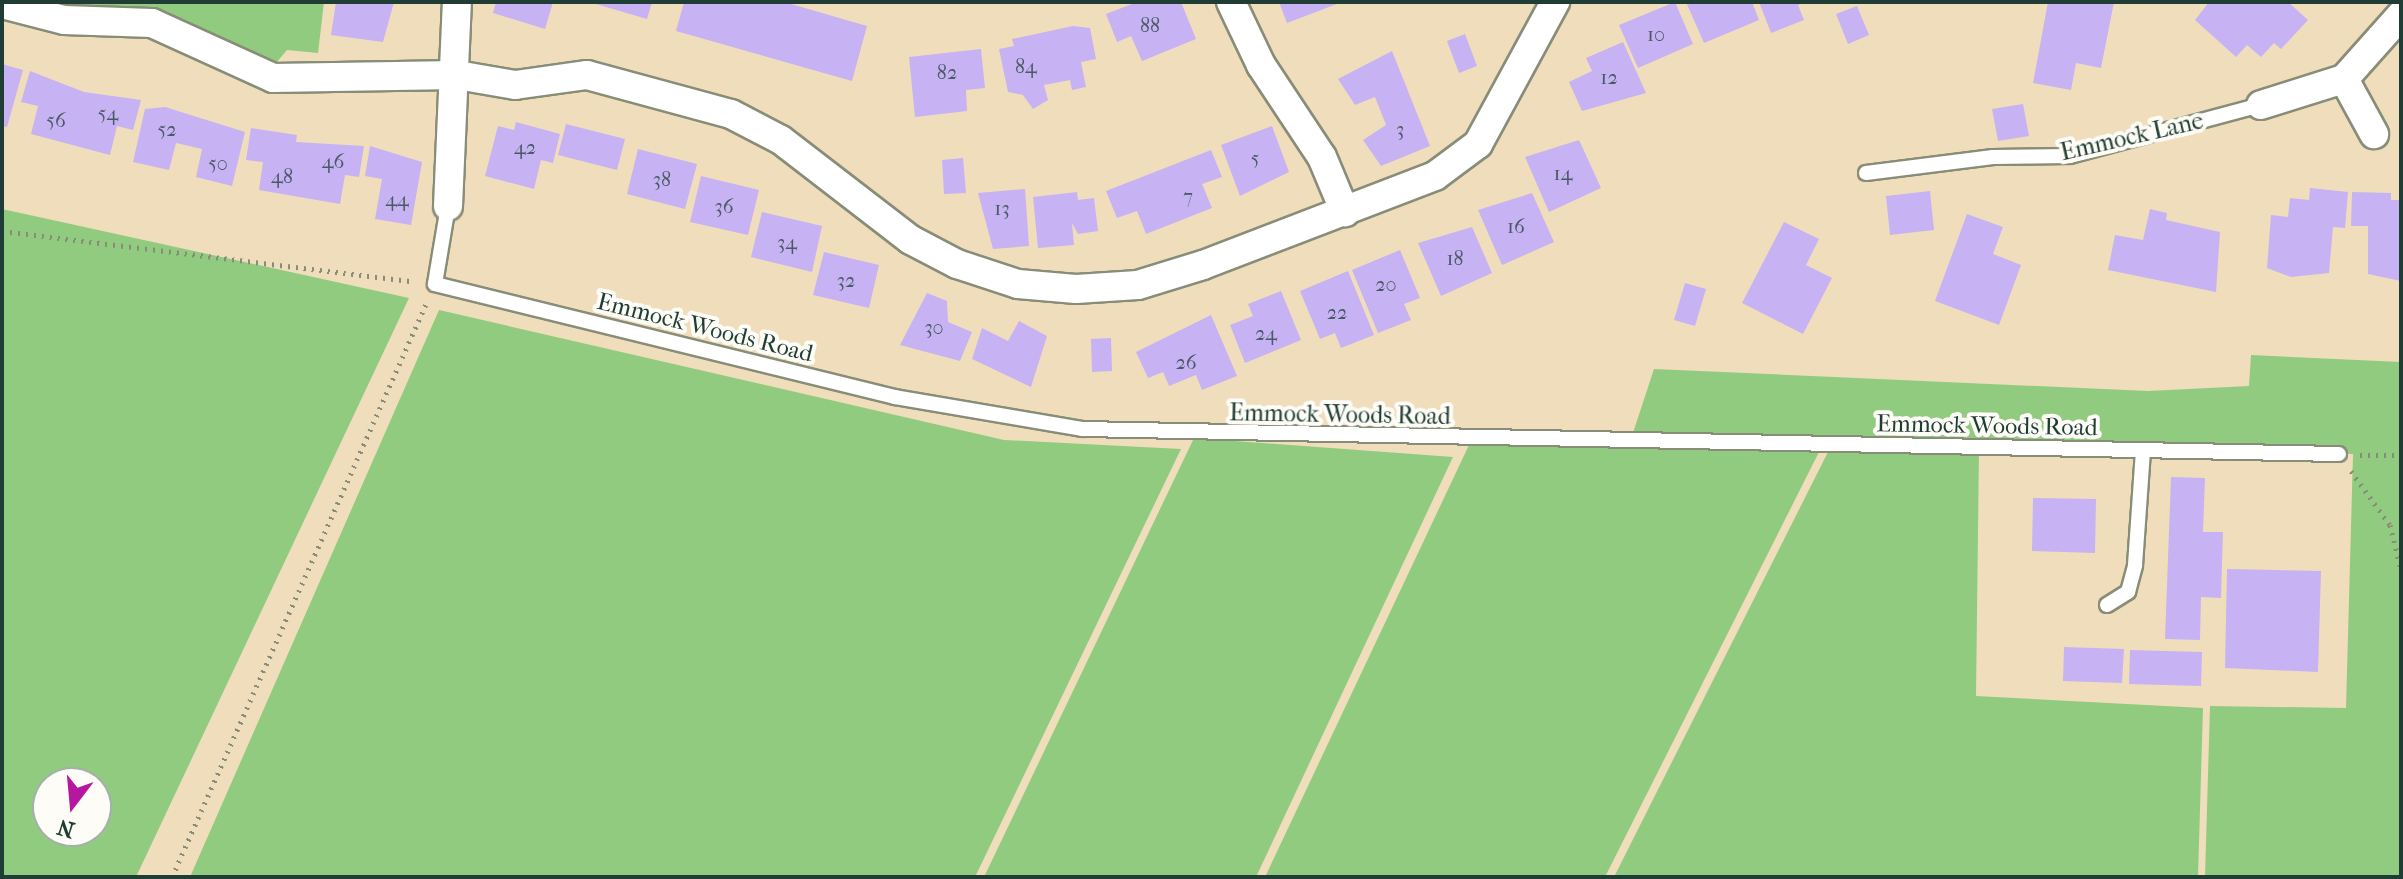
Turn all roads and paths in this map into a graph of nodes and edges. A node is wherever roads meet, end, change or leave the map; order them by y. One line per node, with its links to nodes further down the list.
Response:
1 (457, 2): 6 (street)
2 (1231, 2): 12 (street)
3 (1555, 2): 12 (street)
4 (2, 4): 6 (street)
5 (2401, 15): 7 (street)
6 (457, 75): 11 (street); 12 (street)
7 (2344, 79): 8 (street, Emmock Lane); 9 (street)
8 (2261, 105): 10 (lane, Emmock Lane)
9 (2374, 134)
10 (1866, 173)
11 (448, 206): 14 (lane)
12 (1345, 212)
13 (2, 231): 14 (path)
14 (435, 284): 15 (lane, Emmock Woods Road); 20 (path)
15 (2143, 450): 16 (lane, Emmock Woods Road); 19 (lane)
16 (2339, 454): 17 (path); 18 (path)
17 (2401, 455)
18 (2401, 569)
19 (2107, 605)
20 (172, 877)

